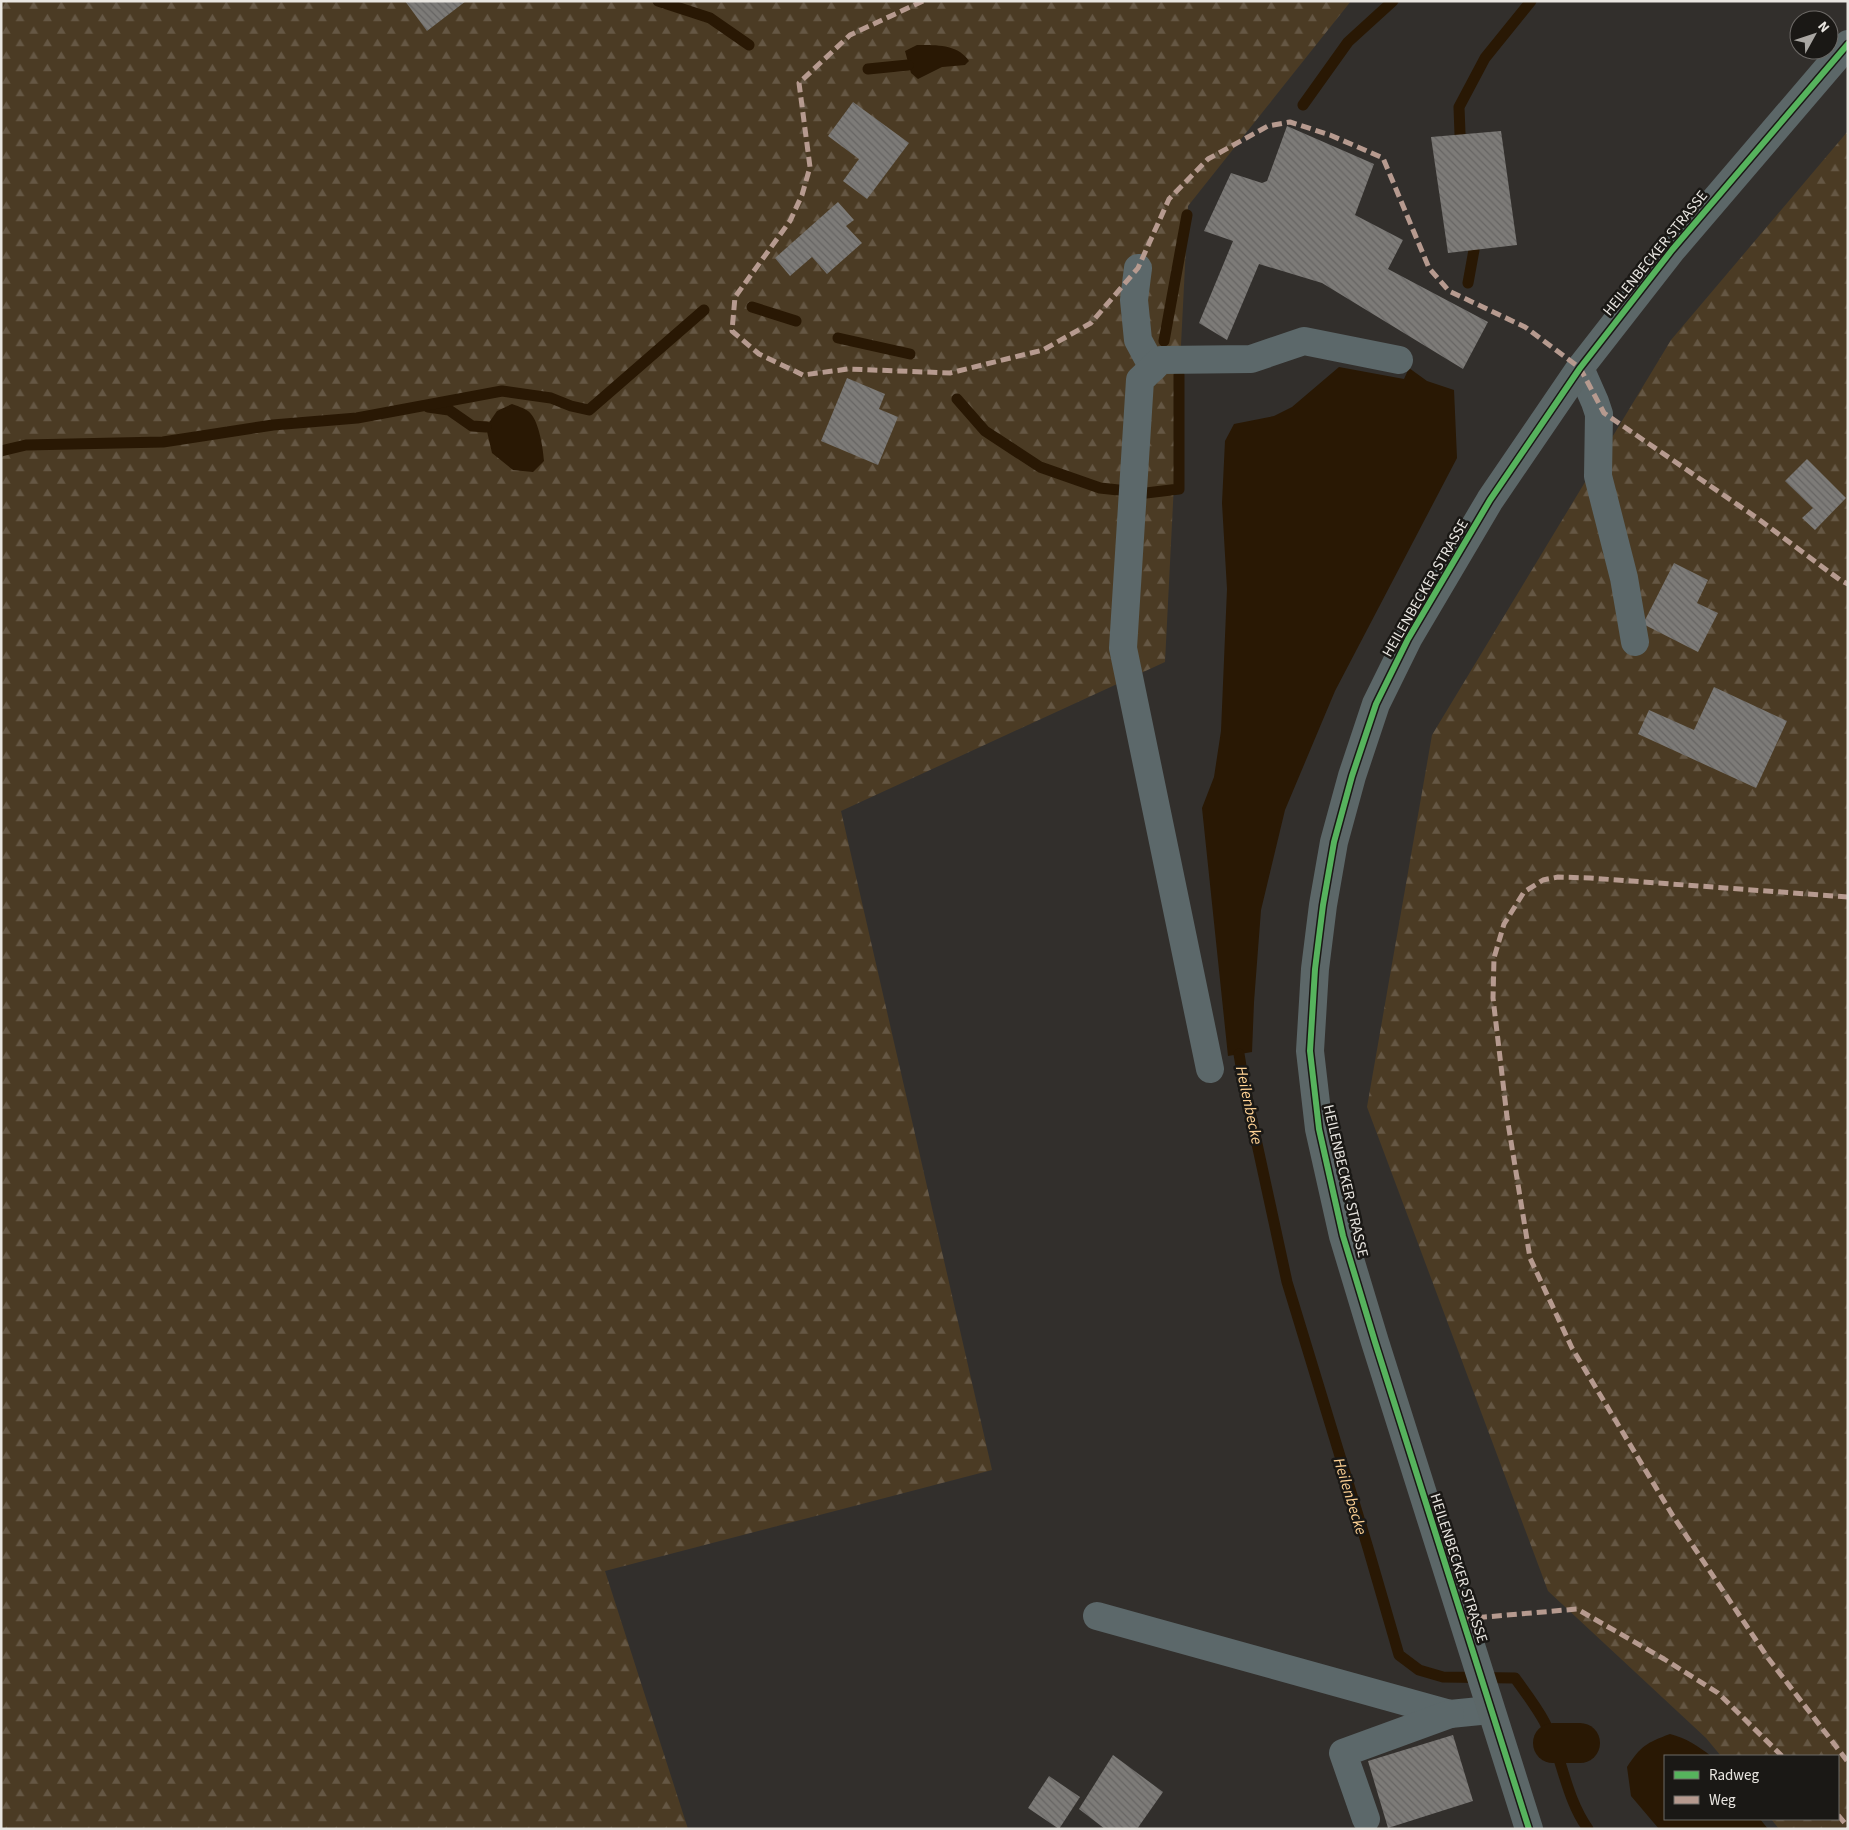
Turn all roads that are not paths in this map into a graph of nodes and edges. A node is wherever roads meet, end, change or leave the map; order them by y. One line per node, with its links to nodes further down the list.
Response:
1 (1848, 44): 5 (main road, HEILENBECKER STRASSE)
2 (1138, 268): 4 (lane)
3 (1399, 360): 4 (lane)
4 (1153, 368): 7 (lane)
5 (1580, 368): 6 (lane); 9 (main road, HEILENBECKER STRASSE)
6 (1635, 642)
7 (1210, 1069)
8 (1097, 1616): 10 (lane)
9 (1490, 1706): 10 (lane); 12 (main road, HEILENBECKER STRASSE)
10 (1450, 1714): 11 (lane)
11 (1366, 1819)
12 (1529, 1829)

